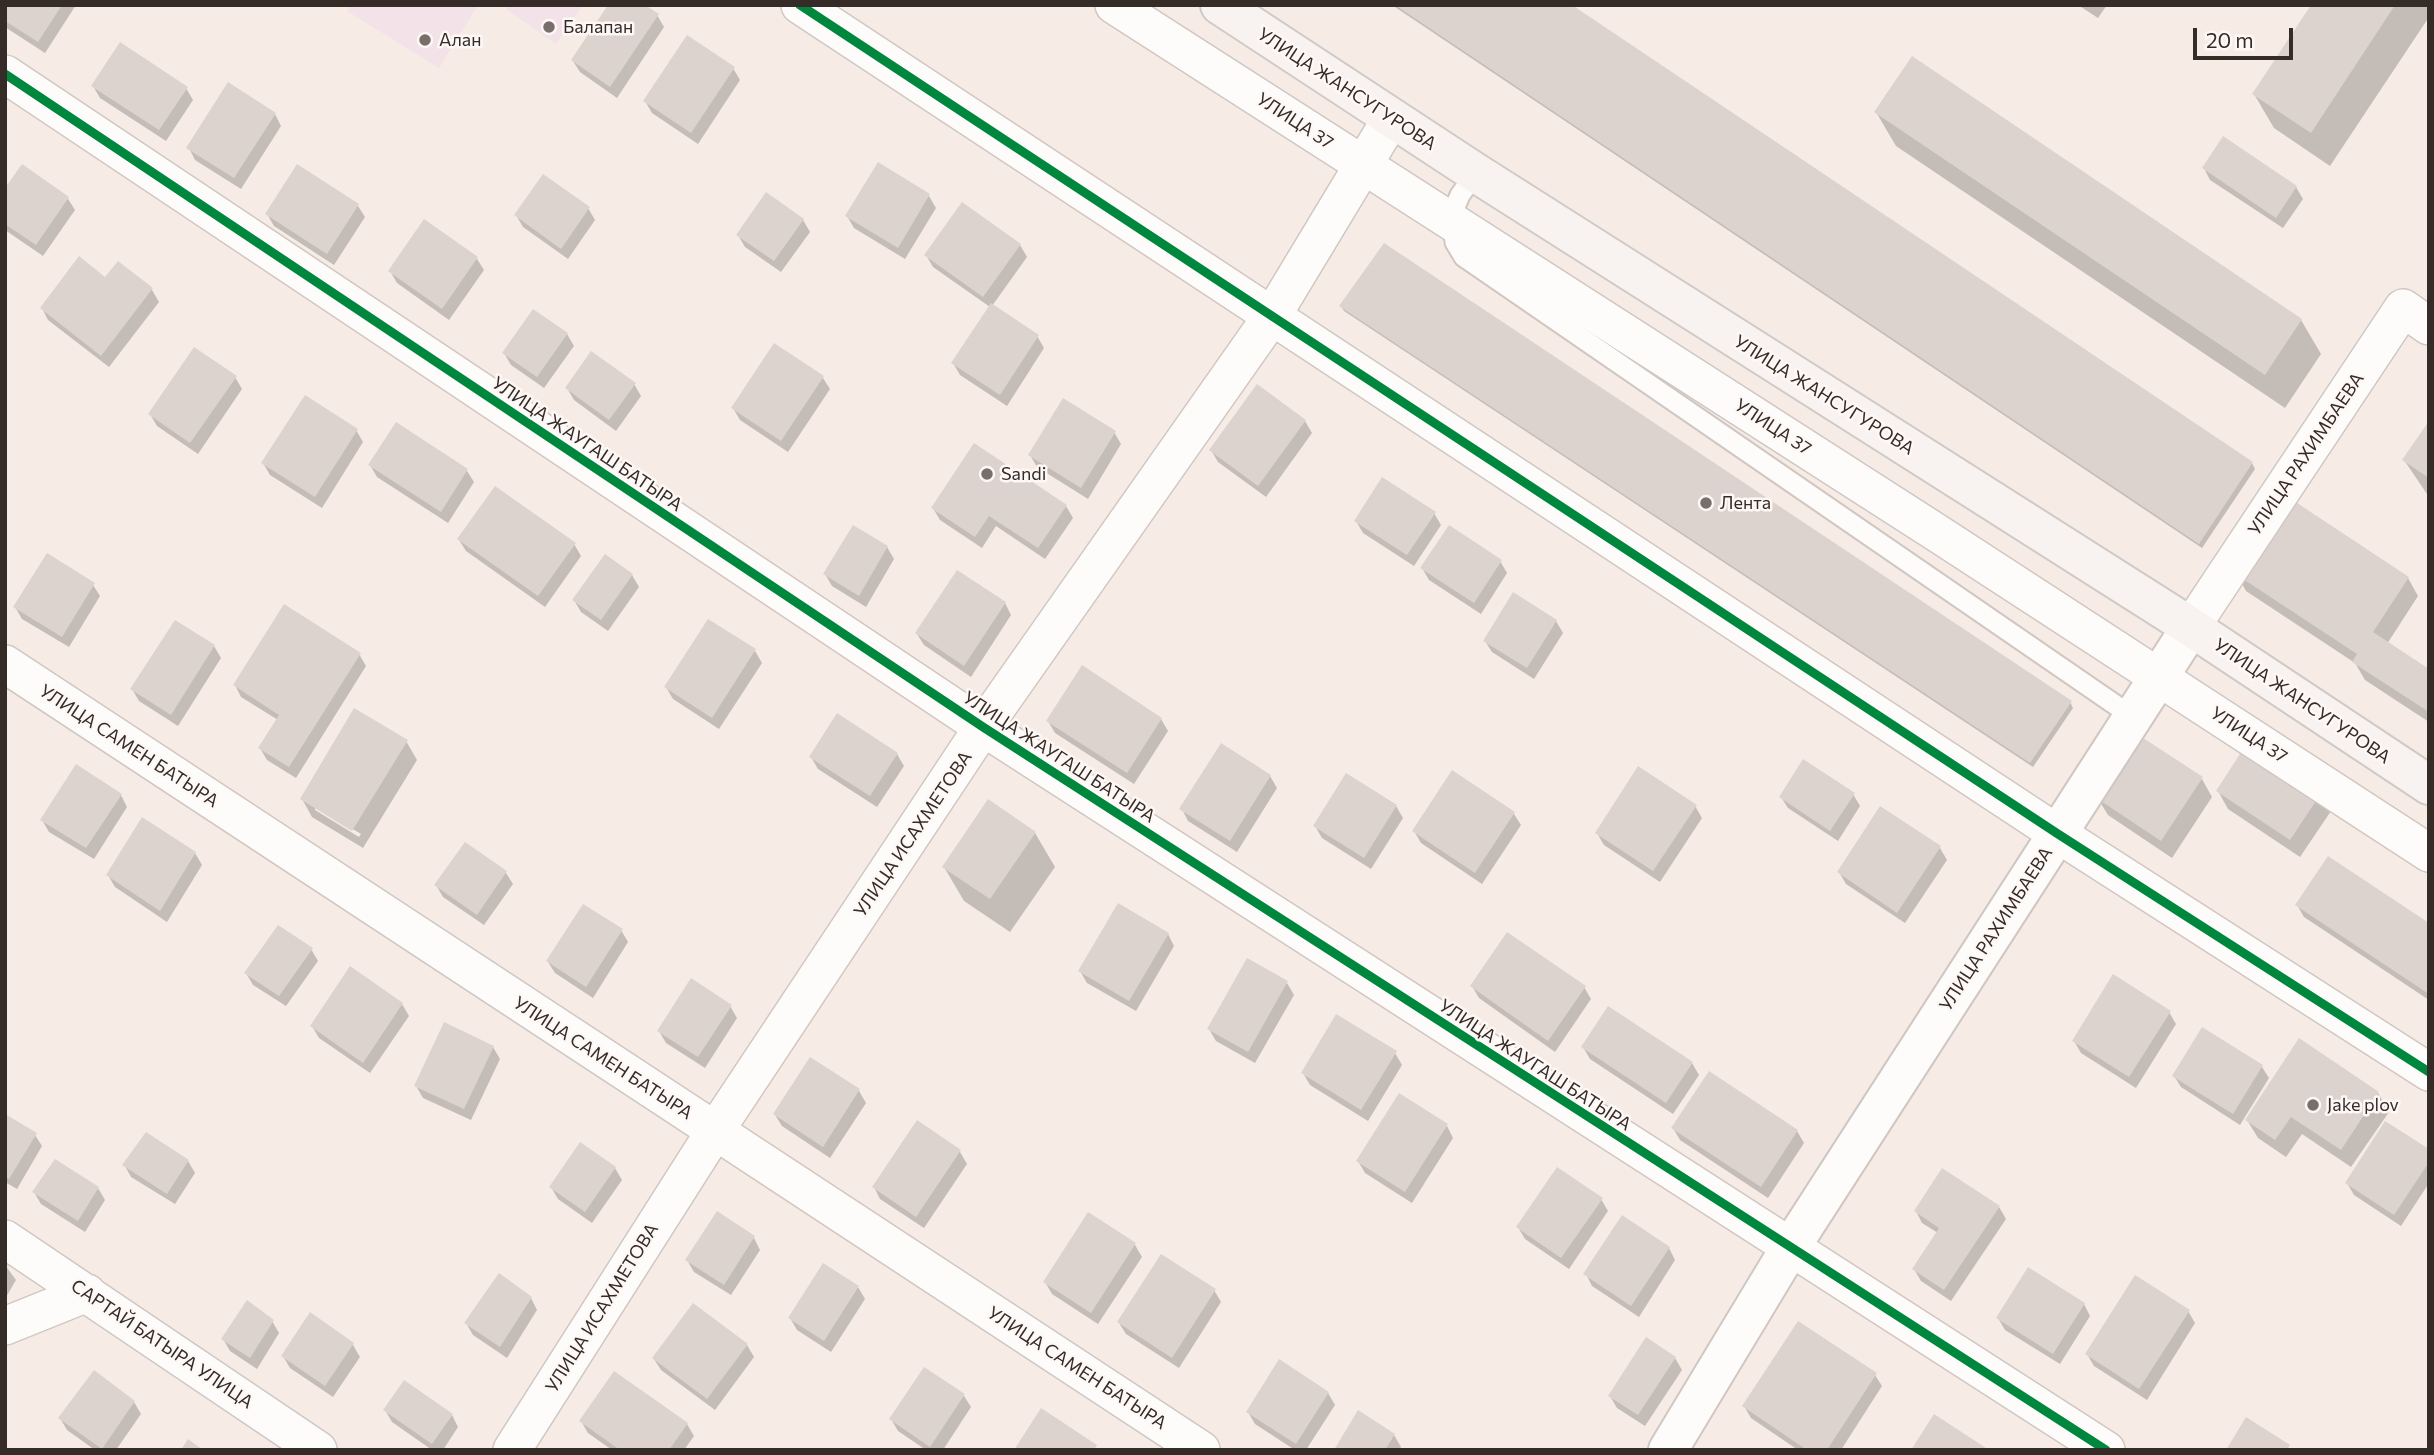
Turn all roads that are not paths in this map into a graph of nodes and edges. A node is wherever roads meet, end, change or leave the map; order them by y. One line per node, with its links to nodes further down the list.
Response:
1 (800, 5): 7 (street)
2 (1114, 5): 15 (street, УЛИЦА 37)
3 (1220, 5): 5 (main road, УЛИЦА ЖАНСУГУРОВА)
4 (5, 74): 12 (street, УЛИЦА ЖАУГАШ БАТЫРА)
5 (1391, 119): 6 (main road, УЛИЦА ЖАНСУГУРОВА); 7 (street, УЛИЦА ИСАХМЕТОВА)
6 (1476, 173): 9 (main road, УЛИЦА ЖАНСУГУРОВА); 11 (lane)
7 (1272, 316): 12 (street, УЛИЦА ИСАХМЕТОВА); 14 (street)
8 (2416, 317): 9 (street, УЛИЦА РАХИМБАЕВА)
9 (2190, 627): 11 (street, УЛИЦА РАХИМБАЕВА); 13 (main road, УЛИЦА ЖАНСУГУРОВА)
10 (5, 664): 17 (street, УЛИЦА САМЕН БАТЫРА)
11 (2133, 717): 14 (street, УЛИЦА РАХИМБАЕВА)
12 (983, 727): 17 (street, УЛИЦА ИСАХМЕТОВА); 19 (street, УЛИЦА ЖАУГАШ БАТЫРА)
13 (2429, 785)
14 (2058, 834): 16 (street); 19 (street, УЛИЦА РАХИМБАЕВА)
15 (2429, 853)
16 (2429, 1072)
17 (715, 1132): 23 (street, УЛИЦА ИСАХМЕТОВА); 24 (street, УЛИЦА САМЕН БАТЫРА)
18 (5, 1239): 20 (street, САРТАЙ БАТЫРА УЛИЦА)
19 (1790, 1248): 25 (street, УЛИЦА РАХИМБАЕВА); 26 (street, УЛИЦА ЖАУГАШ БАТЫРА)
20 (87, 1293): 21 (street); 22 (street, САРТАЙ БАТЫРА УЛИЦА)
21 (5, 1326)
22 (318, 1450)
23 (512, 1450)
24 (1201, 1450)
25 (1668, 1450)
26 (2106, 1450)

